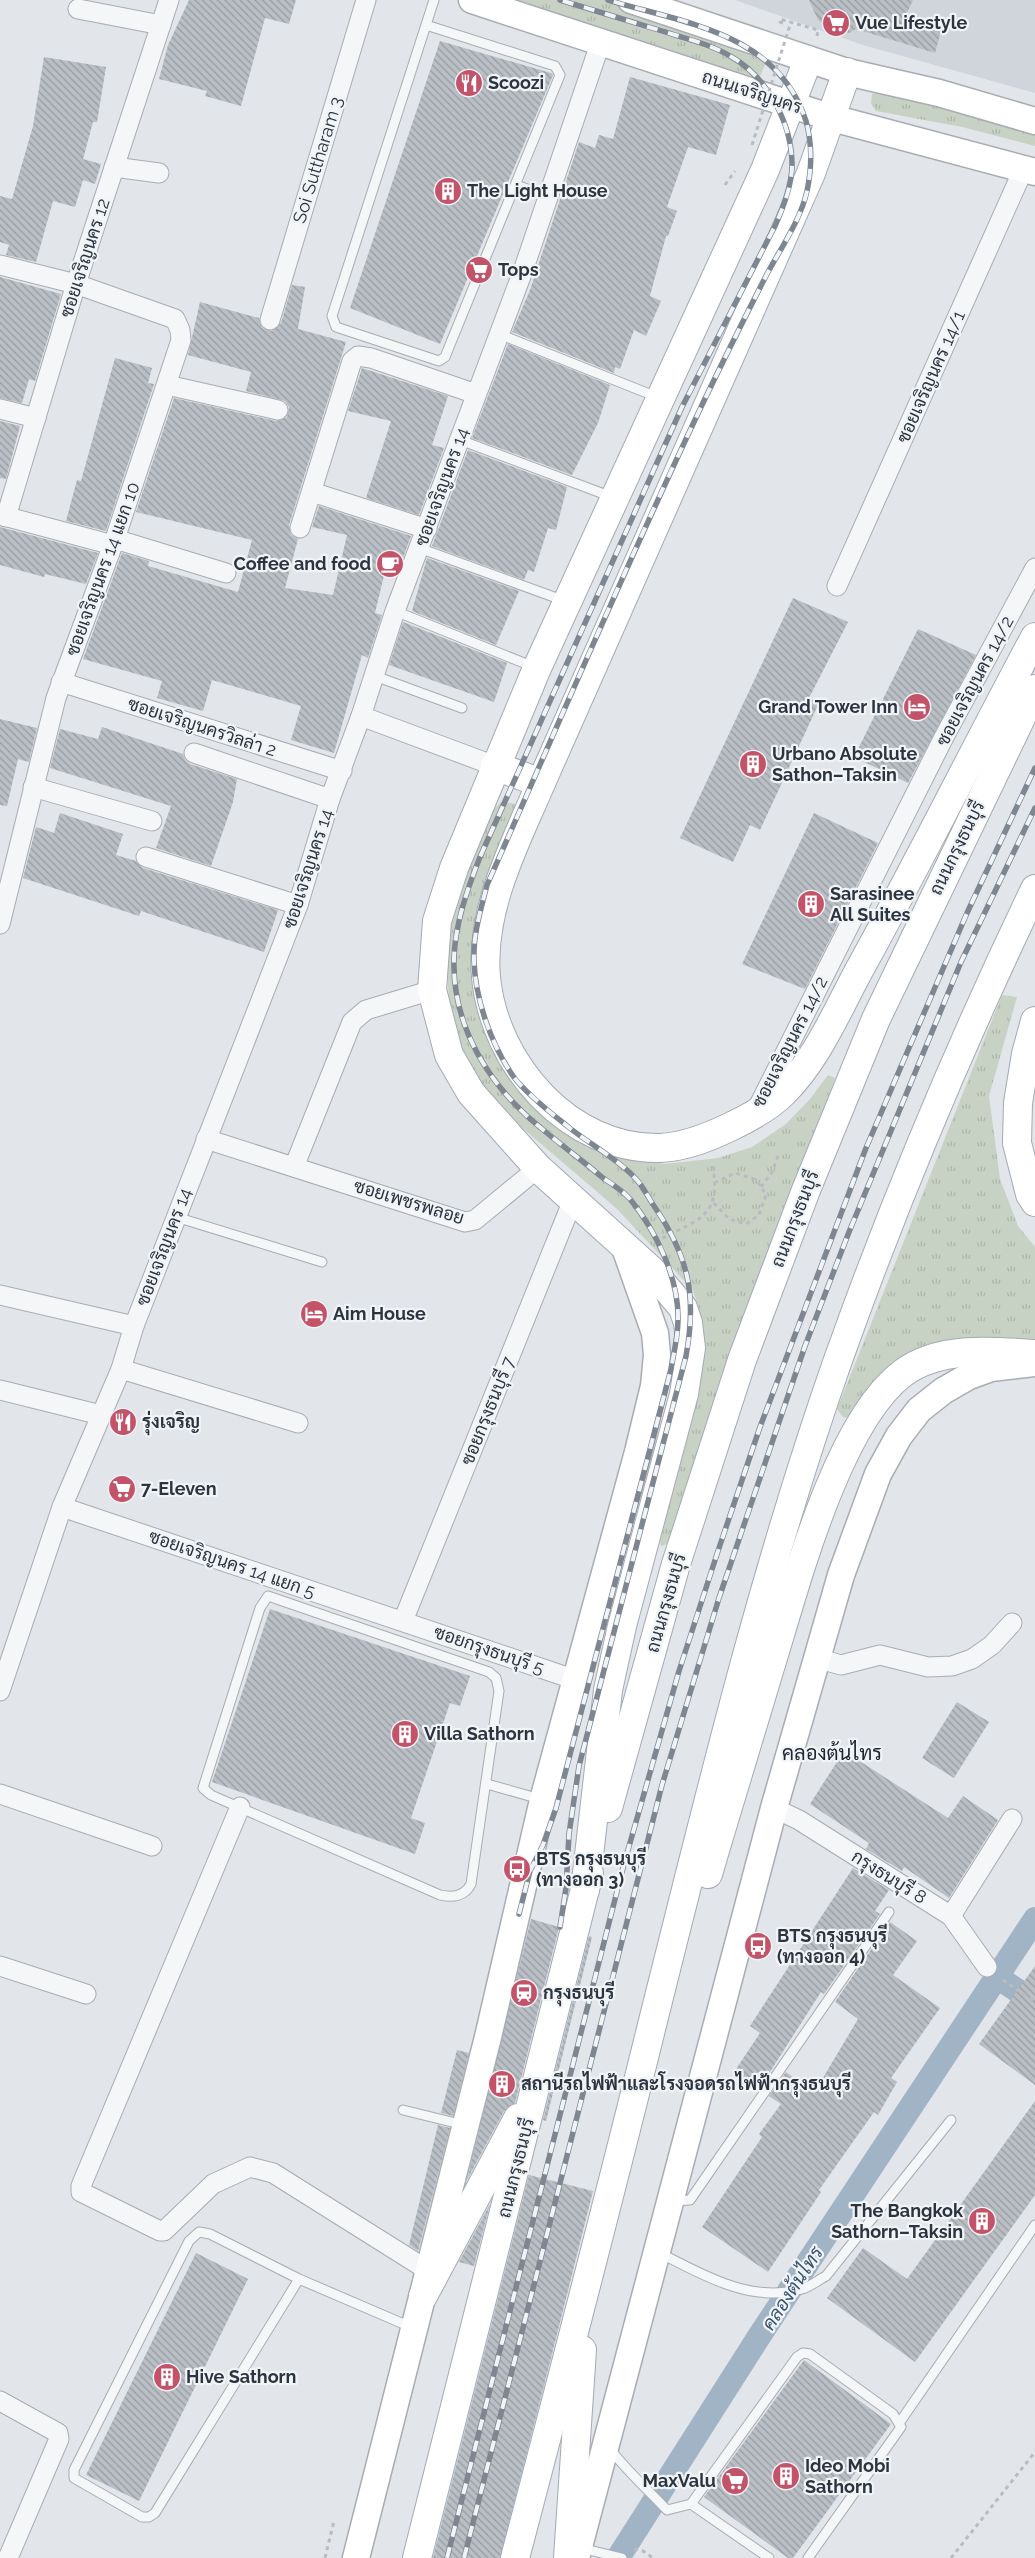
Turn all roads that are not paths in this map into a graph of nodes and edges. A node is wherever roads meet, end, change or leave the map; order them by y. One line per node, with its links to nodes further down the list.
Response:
1 (169, 0): 7 (street, ซอยเจริญนคร 12)
2 (366, 0): 22 (street, Soi Suttharam 3)
3 (434, 0): 8 (lane)
4 (472, 0): 9 (main road, ถนนเจริญนคร)
5 (631, 0): 10 (main road)
6 (78, 9): 7 (street)
7 (161, 25): 15 (street, ซอยเจริญนคร 12)
8 (426, 25): 18 (lane); 18 (lane)
9 (601, 41): 12 (main road, ถนนเจริญนคร); 19 (street, ซอยเจริญนคร 14)
10 (808, 60): 11 (main road); 12 (main road)
11 (847, 72): 13 (main road); 14 (main road)
12 (791, 106): 13 (main road, ถนนเจริญนคร); 26 (main road)
13 (832, 118): 16 (main road, ถนนเจริญนคร); 53 (main road)
14 (1035, 121)
15 (114, 167): 17 (street); 21 (street, ซอยเจริญนคร 12)
16 (1030, 170): 40 (street, ซอยเจริญนคร 14/1)
17 (160, 173)
18 (516, 185): 19 (lane)
19 (548, 196): 23 (street, ซอยเจริญนคร 14)
20 (0, 265): 21 (street)
21 (76, 284): 24 (street, ซอยเจริญนคร 14 แยก 10); 29 (street, ซอยเจริญนคร 12)
22 (270, 320)
23 (500, 334): 25 (street, ซอยเจริญนคร 14); 26 (lane)
24 (167, 384): 28 (street); 36 (street, ซอยเจริญนคร 14 แยก 10)
25 (476, 394): 30 (street, ซอยเจริญนคร 14); 31 (street)
26 (660, 398): 32 (main road)
27 (0, 409): 29 (street)
28 (278, 410)
29 (36, 418): 33 (street, ซอยเจริญนคร 12)
30 (460, 440): 32 (lane); 35 (street, ซอยเจริญนคร 14)
31 (312, 492): 34 (street); 35 (street)
32 (615, 498): 41 (main road)
33 (3, 516): 36 (street)
34 (300, 528)
35 (426, 529): 37 (street, ซอยเจริญนคร 14)
36 (114, 542): 39 (street); 46 (street, ซอยเจริญนคร 14 แยก 10)
37 (419, 548): 41 (lane); 42 (street, ซอยเจริญนคร 14)
38 (1035, 568): 63 (street, ซอยเจริญนคร 14/2)
39 (226, 573)
40 (837, 586)
41 (567, 602): 44 (main road)
42 (395, 611): 44 (lane); 45 (street, ซอยเจริญนคร 14)
43 (1035, 637): 63 (main road)
44 (536, 668): 51 (main road)
45 (374, 676): 48 (lane); 49 (street, ซอยเจริญนคร 14)
46 (62, 682): 52 (street, ซอยเจริญนครวิลล่า 2); 54 (street, ซอยเจริญนคร 14 แยก 10)
47 (1035, 689): 95 (main road, ถนนกรุงธนบุรี)
48 (462, 708)
49 (362, 716): 51 (street); 52 (street, ซอยเจริญนคร 14)
50 (194, 753): 55 (street)
51 (495, 766): 53 (main road); 61 (main road)
52 (342, 771): 55 (street, ซอยเจริญนคร 14)
53 (541, 783): 63 (main road)
54 (32, 788): 56 (street); 60 (street, ซอยเจริญนคร 14 แยก 10)
55 (330, 799): 59 (street, ซอยเจริญนคร 14)
56 (152, 821)
57 (146, 858): 59 (street)
58 (1035, 889): 105 (main road)
59 (298, 905): 64 (street, ซอยเจริญนคร 14)
60 (0, 924)
61 (432, 990): 65 (street); 66 (main road)
62 (1035, 1021): 68 (main road)
63 (753, 1116)
64 (206, 1139): 65 (street, ซอยเพชรพลอย); 69 (street, ซอยเจริญนคร 14)
65 (294, 1167): 66 (street, ซอยเพชรพลอย)
66 (538, 1168): 67 (main road)
67 (573, 1200): 70 (main road); 83 (street, ซอยกรุงธนบุรี 7)
68 (1035, 1202)
69 (176, 1217): 71 (lane); 73 (street, ซอยเจริญนคร 14)
70 (624, 1245): 86 (main road); 95 (main road)
71 (322, 1262)
72 (0, 1295): 73 (street)
73 (134, 1326): 76 (street, ซอยเจริญนคร 14)
74 (1035, 1354): 105 (main road)
75 (1035, 1363): 85 (main road)
76 (121, 1369): 78 (street, ซอยเจริญนคร 14); 79 (street)
77 (0, 1390): 78 (street)
78 (101, 1415): 80 (street, ซอยเจริญนคร 14)
79 (298, 1424)
80 (62, 1507): 81 (street, ซอยเจริญนคร 14 แยก 5); 87 (street, ซอยเจริญนคร 14)
81 (272, 1577): 82 (lane); 83 (street, ซอยเจริญนคร 14 แยก 5)
82 (268, 1596): 88 (lane); 91 (lane)
83 (403, 1621): 86 (street, ซอยกรุงธนบุรี 5)
84 (1012, 1623): 85 (street)
85 (816, 1658): 92 (main road)
86 (576, 1680): 90 (main road)
87 (0, 1691)
88 (488, 1784): 90 (lane); 91 (lane)
89 (0, 1794): 94 (street)
90 (544, 1800): 104 (main road)
91 (240, 1807): 110 (street)
92 (774, 1808): 97 (street, กรุงธนบุรี 8); 106 (main road)
93 (1012, 1820): 97 (street)
94 (152, 1846)
95 (585, 1890): 101 (main road, ถนนกรุงธนบุรี)
96 (889, 1912): 106 (lane)
97 (951, 1916): 99 (street, กรุงธนบุรี 8)
98 (0, 1966): 100 (street)
99 (987, 1967)
100 (86, 1994)
101 (539, 2079): 110 (main road); 120 (main road, ถนนกรุงธนบุรี)
102 (403, 2110): 104 (lane)
103 (951, 2120): 108 (lane)
104 (466, 2126): 110 (main road)
105 (621, 2152): 111 (main road)
106 (668, 2201): 108 (main road)
107 (1035, 2225): 114 (lane)
108 (655, 2251): 115 (main road)
109 (299, 2279): 109 (lane); 112 (lane)
110 (426, 2284): 112 (main road)
111 (586, 2284): 117 (main road); 121 (main road)
112 (416, 2329): 119 (main road)
113 (0, 2401): 118 (street)
114 (900, 2422): 116 (lane); 124 (lane)
115 (605, 2443): 116 (lane); 117 (main road)
116 (691, 2504): 123 (lane)
117 (580, 2554): 122 (lane)
118 (8, 2558)
119 (356, 2558)
120 (417, 2558)
121 (516, 2558)
122 (622, 2558)
123 (769, 2558)
124 (808, 2558)

